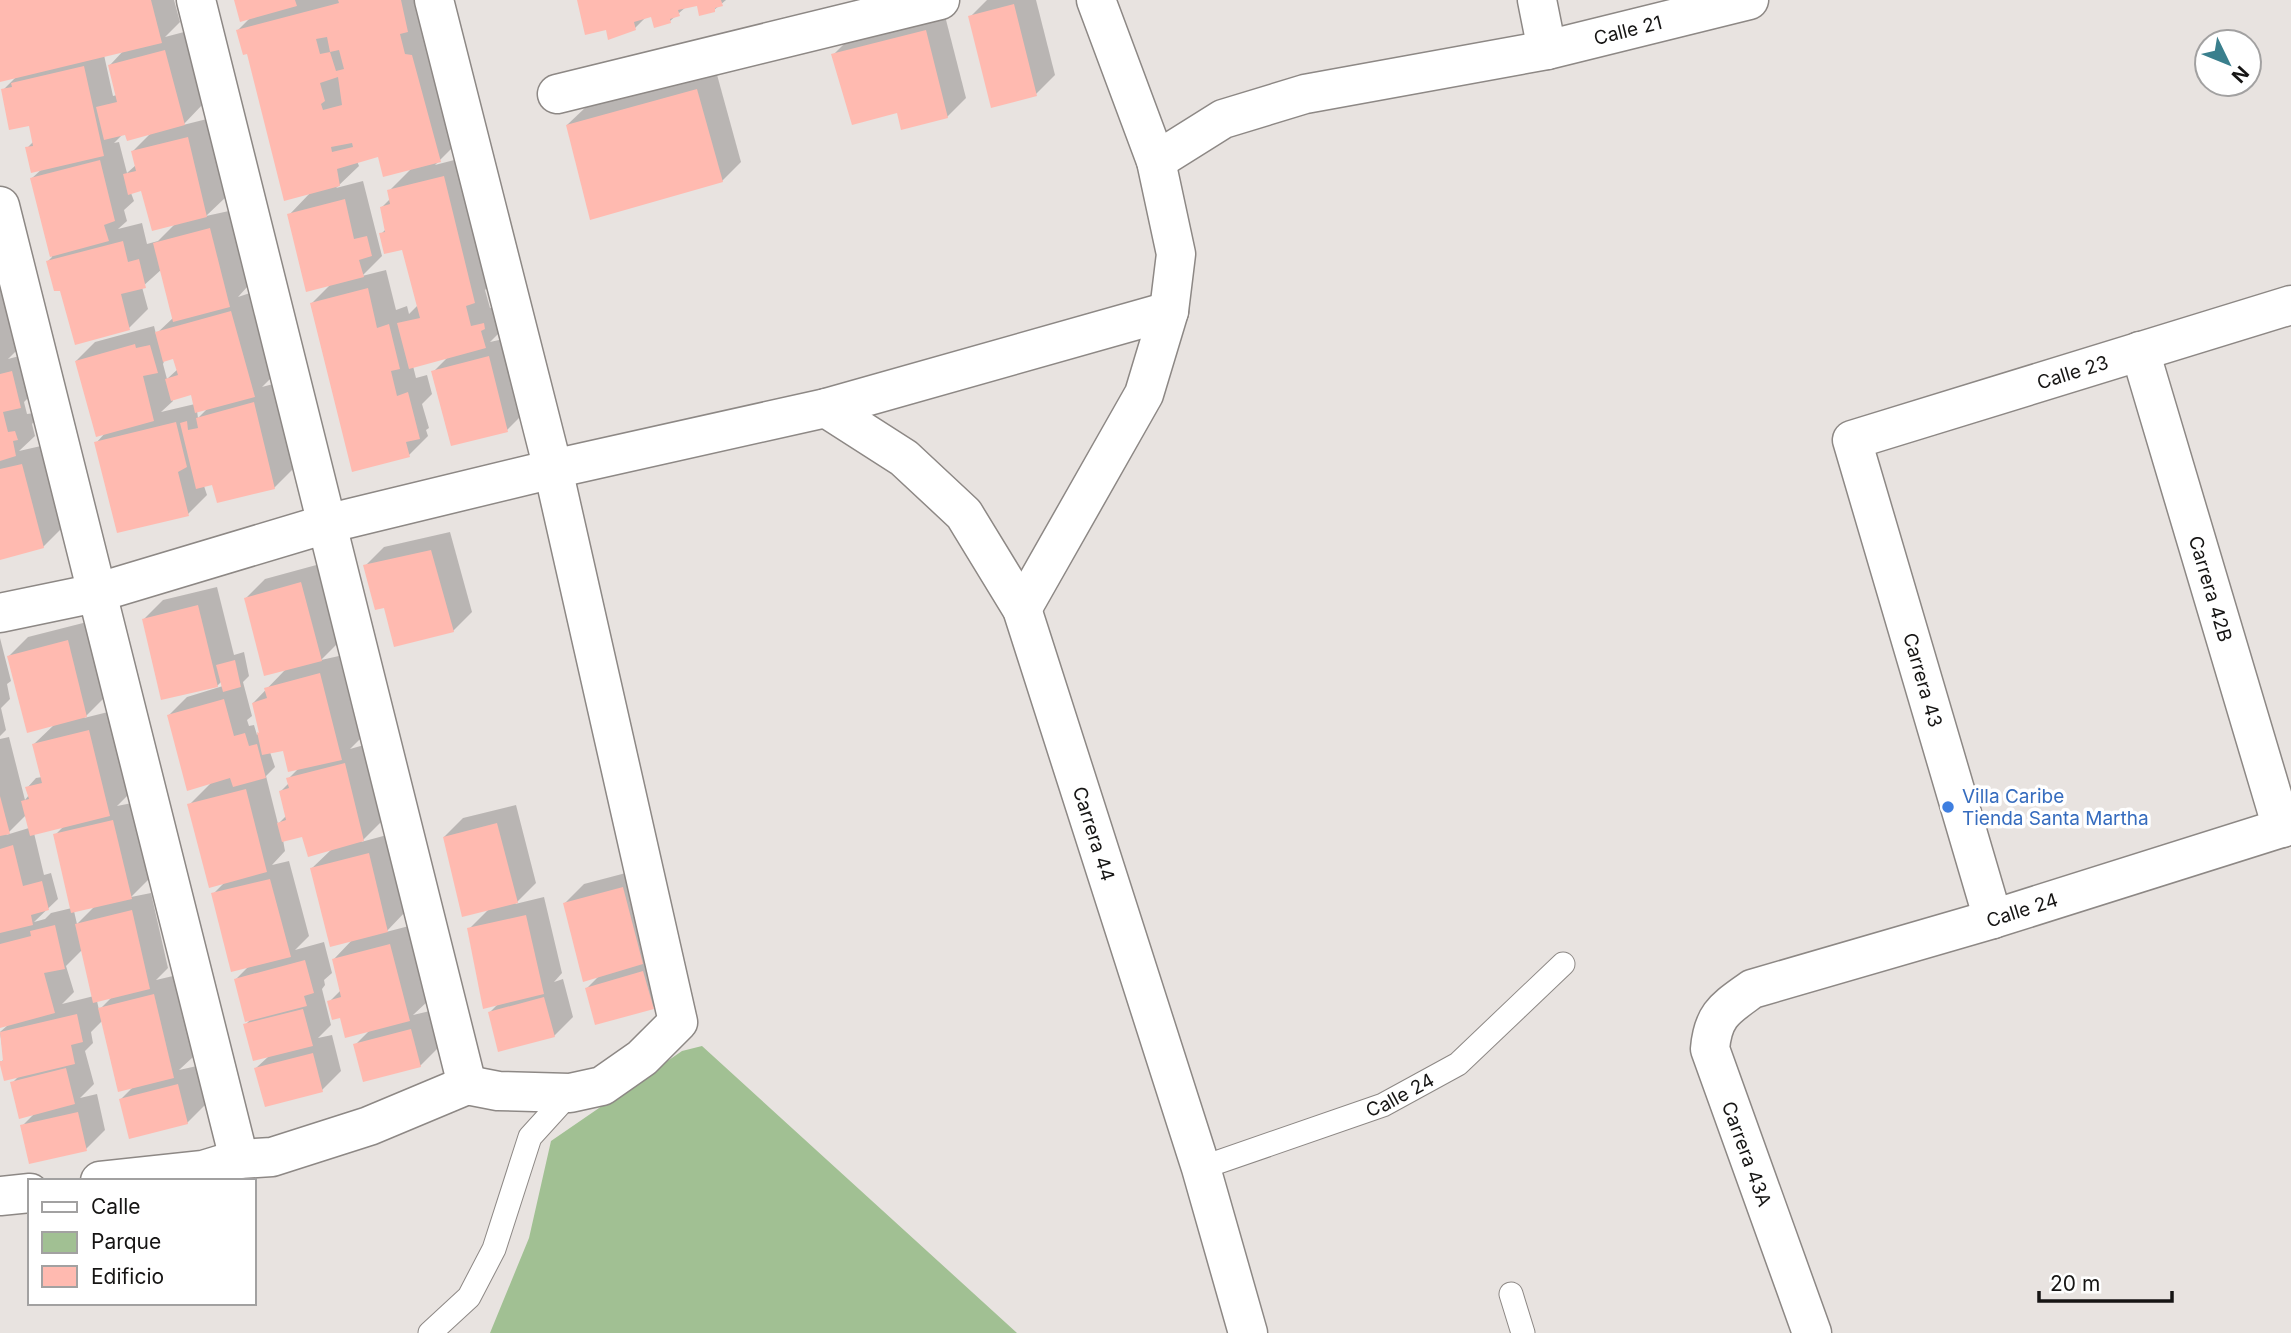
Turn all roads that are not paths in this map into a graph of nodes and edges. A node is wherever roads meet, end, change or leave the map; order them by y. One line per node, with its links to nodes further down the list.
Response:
1 (195, 0): 17 (street)
2 (434, 0): 16 (street)
3 (940, 0): 8 (street)
4 (1096, 0): 9 (street)
5 (1536, 0): 7 (street)
6 (1749, 0): 7 (street, Calle 21)
7 (1548, 50): 9 (street, Calle 21)
8 (557, 94)
9 (1156, 161): 12 (street)
10 (0, 206): 18 (street)
11 (2291, 305): 13 (street, Calle 23)
12 (1169, 311): 14 (street); 19 (street)
13 (2140, 351): 15 (street, Calle 23); 21 (street, Carrera 42B)
14 (826, 408): 16 (street); 19 (street, Carrera 44)
15 (1852, 440): 22 (street, Carrera 43)
16 (553, 469): 17 (street); 26 (street)
17 (326, 524): 18 (street); 25 (street)
18 (96, 593): 20 (street); 27 (street)
19 (1022, 609): 28 (street, Carrera 44)
20 (0, 613)
21 (2287, 827): 22 (street, Calle 24)
22 (1993, 919): 24 (street, Calle 24)
23 (1563, 964): 28 (lane, Calle 24)
24 (1752, 989): 36 (street, Carrera 43A)
25 (467, 1084): 26 (street); 27 (street)
26 (570, 1093): 33 (lane)
27 (239, 1159): 29 (street)
28 (1201, 1168): 34 (street, Carrera 44)
29 (119, 1179)
30 (28, 1193): 31 (street)
31 (0, 1196)
32 (1511, 1294): 35 (lane)
33 (430, 1333)
34 (1248, 1333)
35 (1523, 1333)
36 (1811, 1333)

